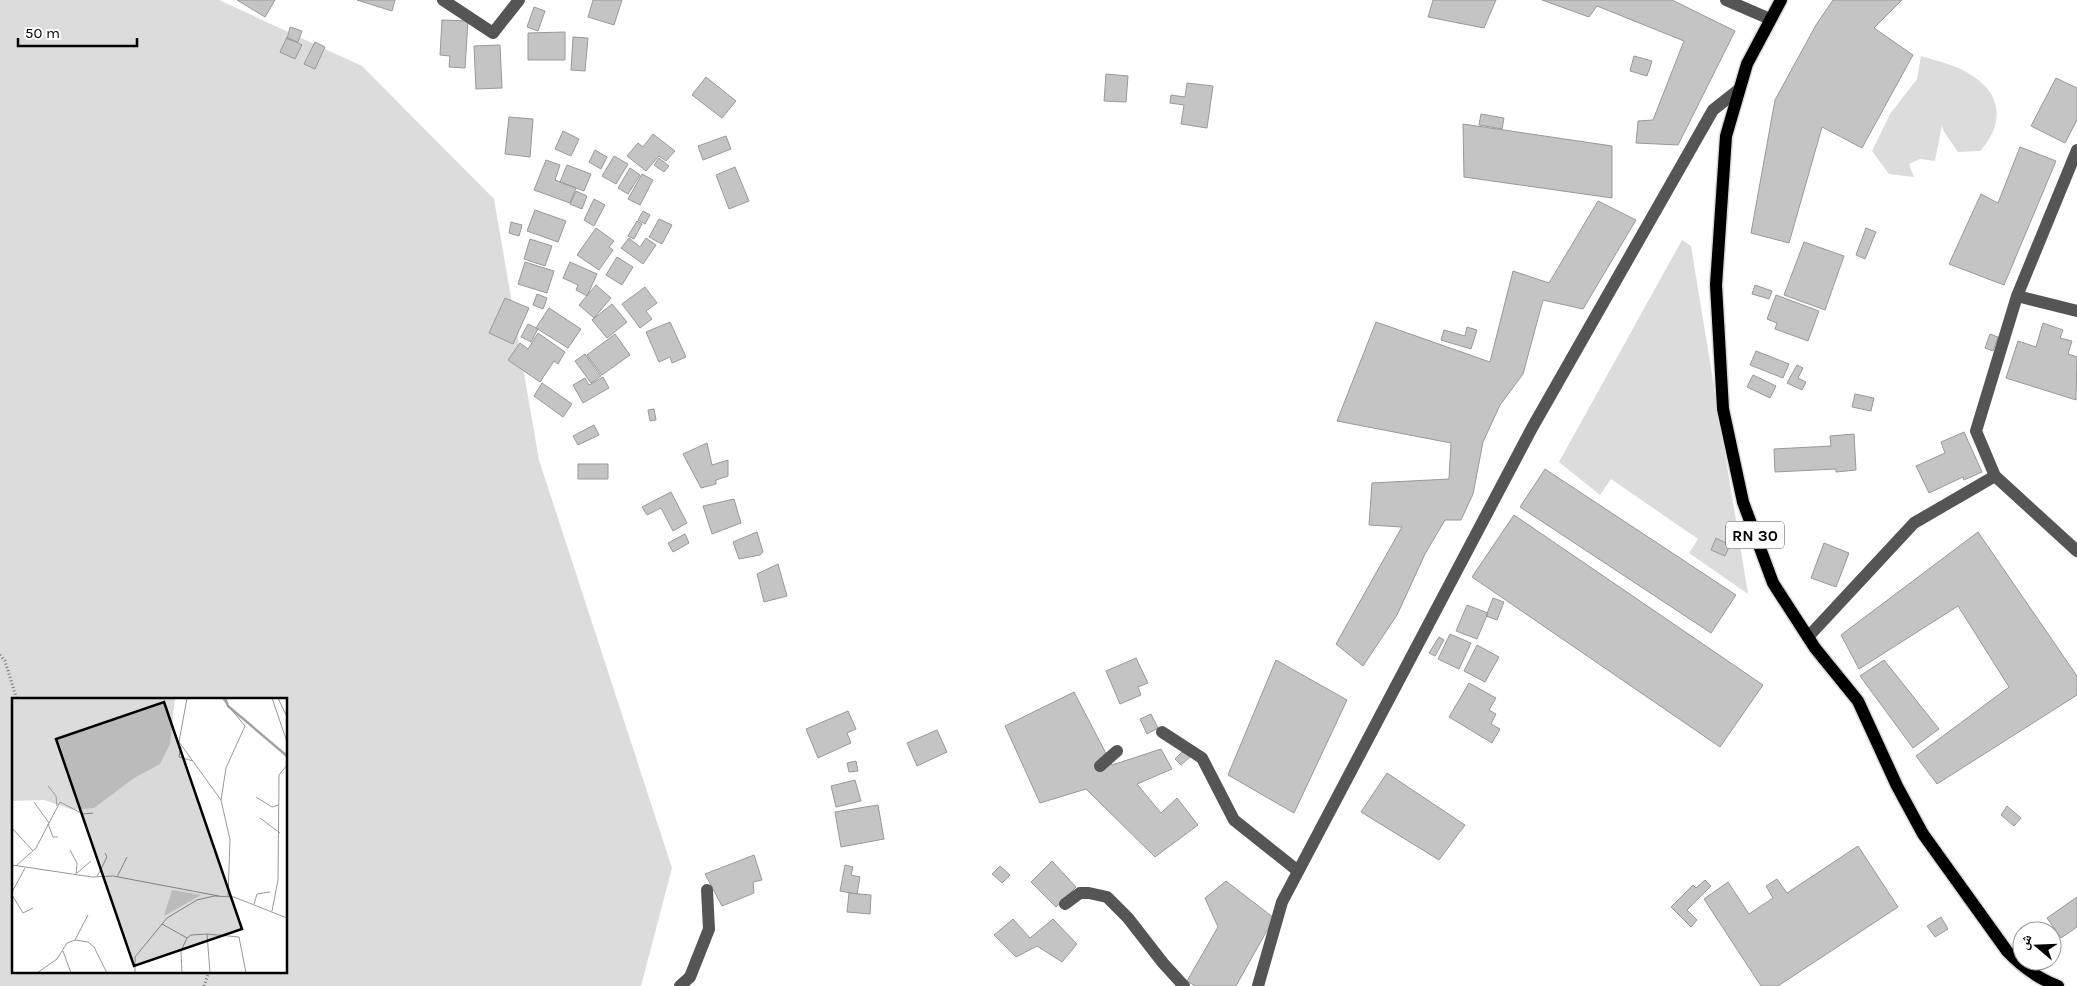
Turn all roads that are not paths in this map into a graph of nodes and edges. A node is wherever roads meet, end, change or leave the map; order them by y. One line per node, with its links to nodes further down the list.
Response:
1 (442, 0): 2 (street)
2 (519, 0)
3 (1726, 0): 5 (street)
4 (1781, 0): 5 (main road, RN 30)
5 (1770, 19): 6 (main road, RN 30)
6 (1737, 92): 12 (main road, RN 30); 16 (street)
7 (2077, 150): 8 (street)
8 (2017, 296): 9 (street); 10 (street)
9 (2077, 311)
10 (1996, 476): 11 (street); 12 (street)
11 (2077, 550)
12 (1808, 637): 22 (main road, RN 30)
13 (1162, 732): 16 (street)
14 (1117, 751): 15 (street)
15 (1100, 766)
16 (1298, 871): 21 (street)
17 (707, 890): 19 (street)
18 (1065, 904): 20 (street)
19 (680, 986)
20 (1184, 986)
21 (1258, 986)
22 (2058, 986)

